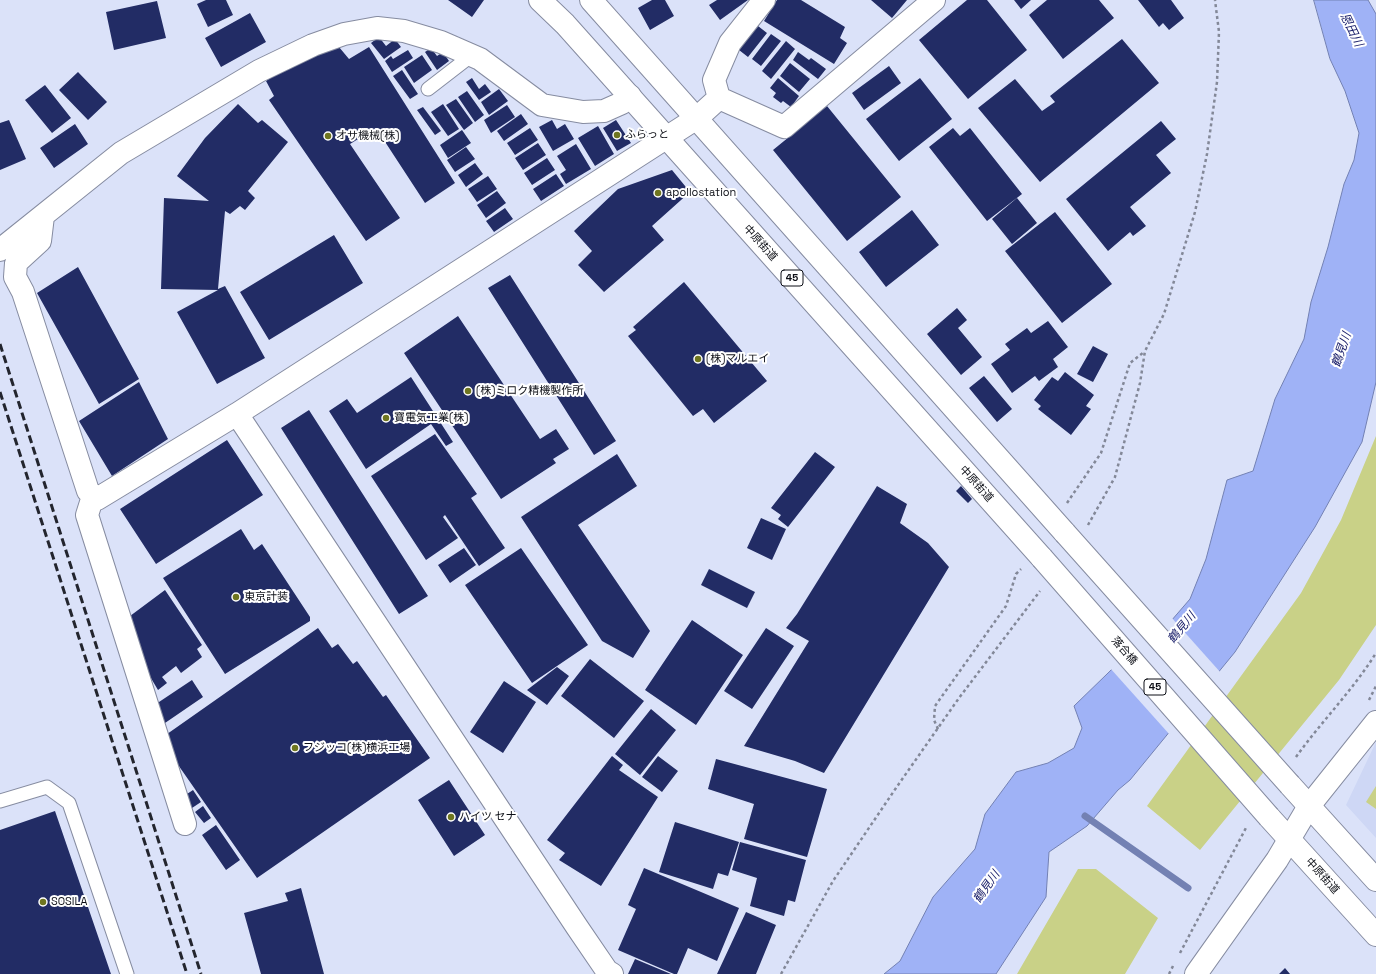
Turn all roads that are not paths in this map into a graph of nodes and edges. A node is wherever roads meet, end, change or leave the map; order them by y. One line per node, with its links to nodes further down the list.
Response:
1 (540, 0): 7 (street, 中原街道 / 45)
2 (591, 0): 9 (street)
3 (764, 0): 8 (street)
4 (934, 0): 8 (street)
5 (472, 55): 6 (lane); 7 (street); 11 (street)
6 (428, 89)
7 (630, 96): 10 (street, 中原街道 / 45)
8 (719, 98): 9 (street)
9 (697, 118): 10 (street); 18 (street, bridge)
10 (666, 137): 13 (street); 15 (street, 中原街道 / 45)
11 (43, 216): 12 (street); 14 (street)
12 (0, 250)
13 (237, 414): 14 (street); 24 (street)
14 (93, 496): 20 (street)
15 (1042, 558): 19 (street, 落合橋 / 45, bridge)
16 (1376, 722): 18 (street)
17 (0, 801): 26 (lane)
18 (1309, 806): 21 (street); 22 (street)
19 (1269, 817): 21 (street, 中原街道 / 45)
20 (185, 824)
21 (1289, 839): 25 (street, 中原街道 / 45); 28 (street)
22 (1376, 880)
23 (594, 913): 24 (street)
24 (581, 933): 27 (street)
25 (1376, 935)
26 (127, 974)
27 (612, 974)
28 (1196, 974)

